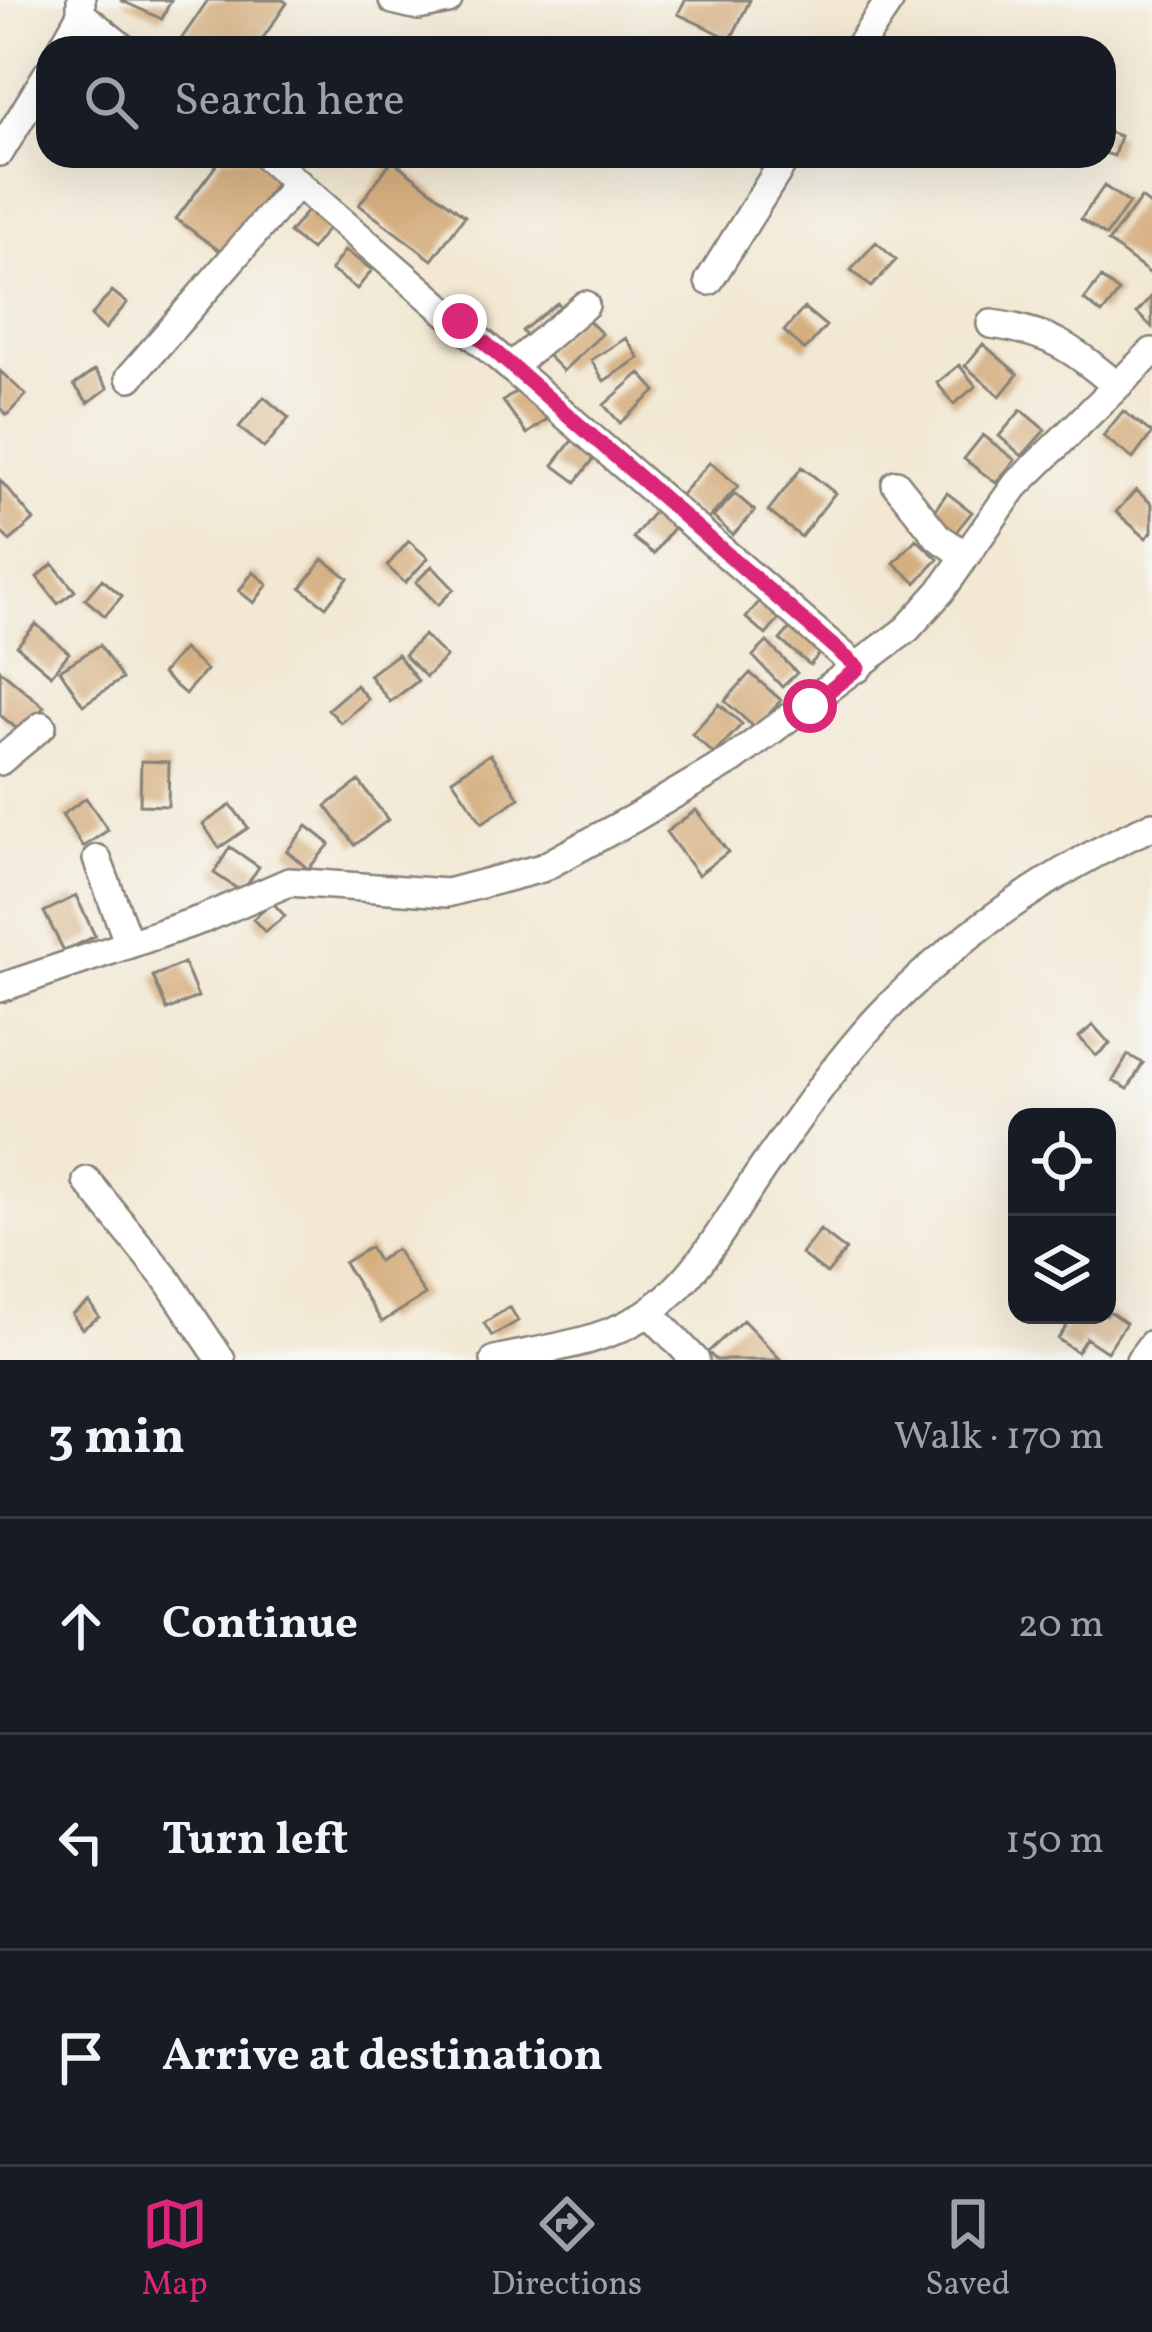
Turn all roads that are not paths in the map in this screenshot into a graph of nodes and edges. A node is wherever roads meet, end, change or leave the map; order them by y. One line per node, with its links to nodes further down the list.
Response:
1 (393, 0): 2 (street)
2 (448, 0)
3 (890, 0): 7 (street)
4 (81, 7): 5 (street); 6 (street)
5 (68, 36)
6 (111, 36)
7 (866, 36)
8 (36, 93): 9 (street)
9 (0, 152)
10 (280, 168): 12 (street)
11 (780, 168): 13 (street)
12 (298, 183): 17 (street); 18 (street)
13 (709, 281)
14 (585, 305): 17 (street)
15 (991, 323): 19 (street)
16 (1152, 352): 19 (street)
17 (512, 366): 22 (street)
18 (130, 377)
19 (1117, 386): 21 (street)
20 (896, 484): 21 (street)
21 (965, 555): 22 (street)
22 (858, 668): 27 (street)
23 (42, 726): 24 (street)
24 (0, 761)
25 (1152, 826): 30 (street)
26 (98, 859): 27 (street)
27 (129, 944): 28 (street)
28 (0, 988)
29 (87, 1181): 32 (street)
30 (649, 1312): 33 (street); 34 (street)
31 (1152, 1344): 35 (street)
32 (221, 1360)
33 (495, 1360)
34 (694, 1360)
35 (1140, 1360)

